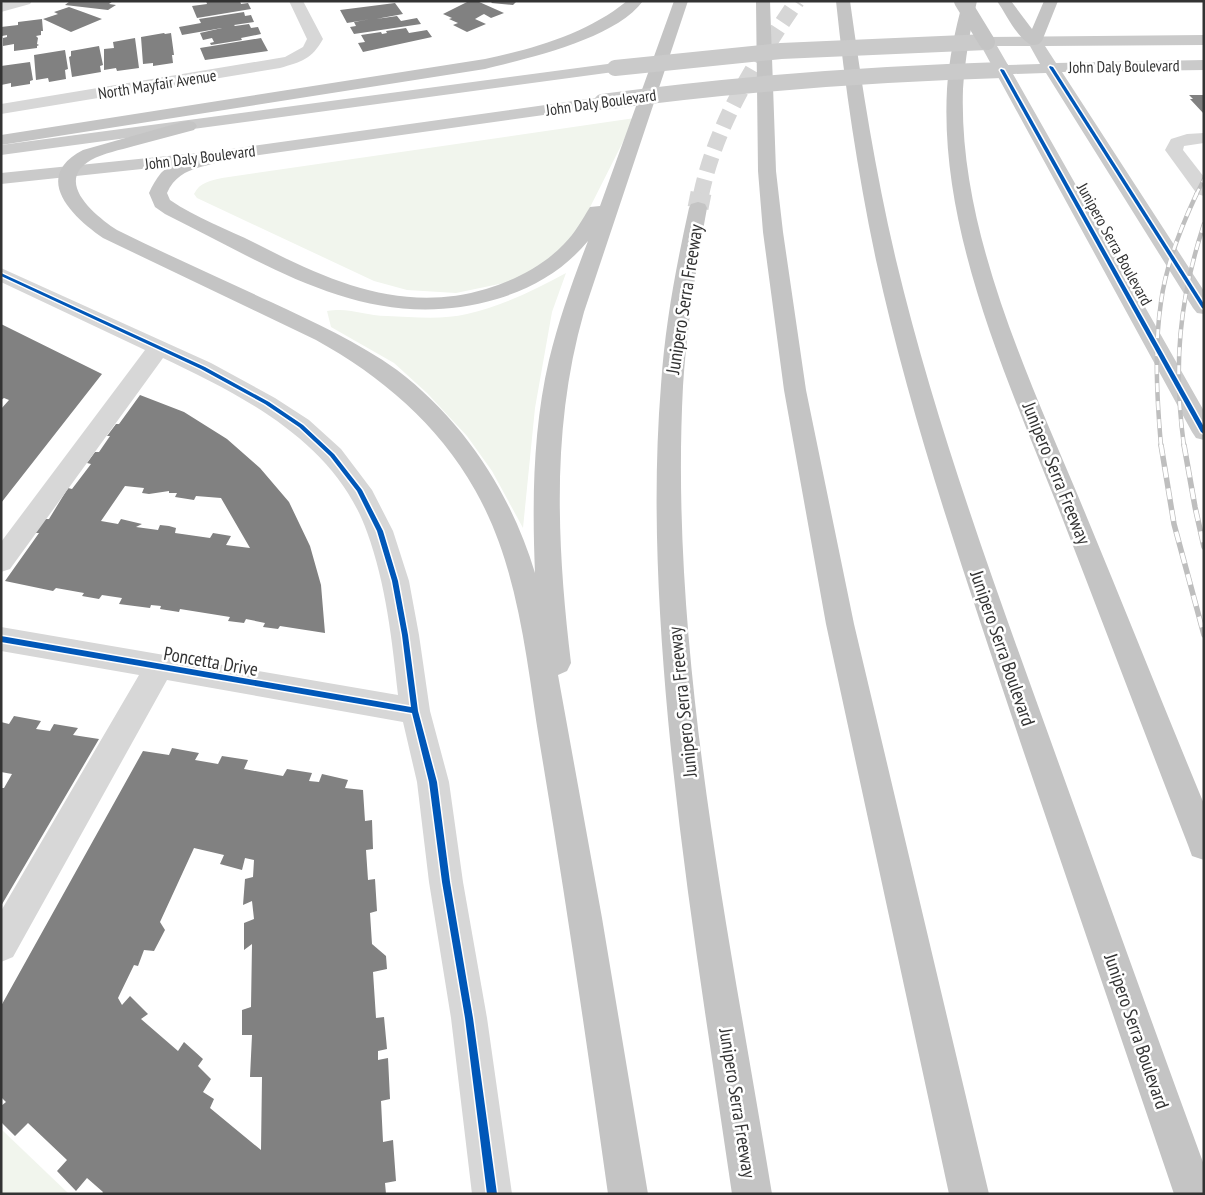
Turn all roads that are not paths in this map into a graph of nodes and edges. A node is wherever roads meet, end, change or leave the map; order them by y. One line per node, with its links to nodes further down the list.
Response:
1 (25, 1): 11 (street)
2 (636, 1): 22 (highway)
3 (681, 1): 19 (highway)
4 (764, 1): 43 (highway)
5 (843, 1): 44 (highway, Junipero Serra Boulevard)
6 (962, 1): 14 (highway, bridge)
7 (970, 1): 37 (highway, Junipero Serra Freeway)
8 (1004, 1): 13 (highway)
9 (1051, 1): 13 (highway)
10 (302, 3): 18 (street, North Mayfair Avenue)
11 (1, 8)
12 (1204, 40): 13 (main road, John Daly Boulevard)
13 (1034, 41): 14 (main road, John Daly Boulevard); 16 (main road, Junipero Serra Boulevard)
14 (987, 42): 17 (main road, Junipero Serra Boulevard); 20 (main road, John Daly Boulevard, bridge)
15 (1204, 66): 16 (main road, John Daly Boulevard)
16 (1051, 67): 17 (main road, John Daly Boulevard); 30 (main road, Junipero Serra Boulevard)
17 (1002, 70): 24 (main road, John Daly Boulevard, bridge); 32 (main road, Junipero Serra Boulevard)
18 (1, 109)
19 (640, 117): 24 (highway); 38 (highway)
20 (188, 126): 23 (main road, John Daly Boulevard); 25 (highway)
21 (1204, 138): 27 (street)
22 (1, 140)
23 (1, 150)
24 (217, 156): 25 (main road, John Daly Boulevard)
25 (69, 172): 26 (main road, John Daly Boulevard); 38 (highway)
26 (1, 179)
27 (1204, 190)
28 (698, 208): 42 (highway, Junipero Serra Freeway)
29 (1, 274): 31 (street)
30 (1202, 303)
31 (159, 347): 33 (street); 36 (street)
32 (1204, 432)
33 (1, 562)
34 (1, 639): 35 (street, Poncetta Drive)
35 (159, 667): 36 (street, Poncetta Drive); 39 (street)
36 (415, 712): 40 (street)
37 (1204, 845)
38 (588, 928): 41 (highway)
39 (1, 945)
40 (492, 1194)
41 (628, 1194)
42 (752, 1194)
43 (969, 1194)
44 (1194, 1194)

